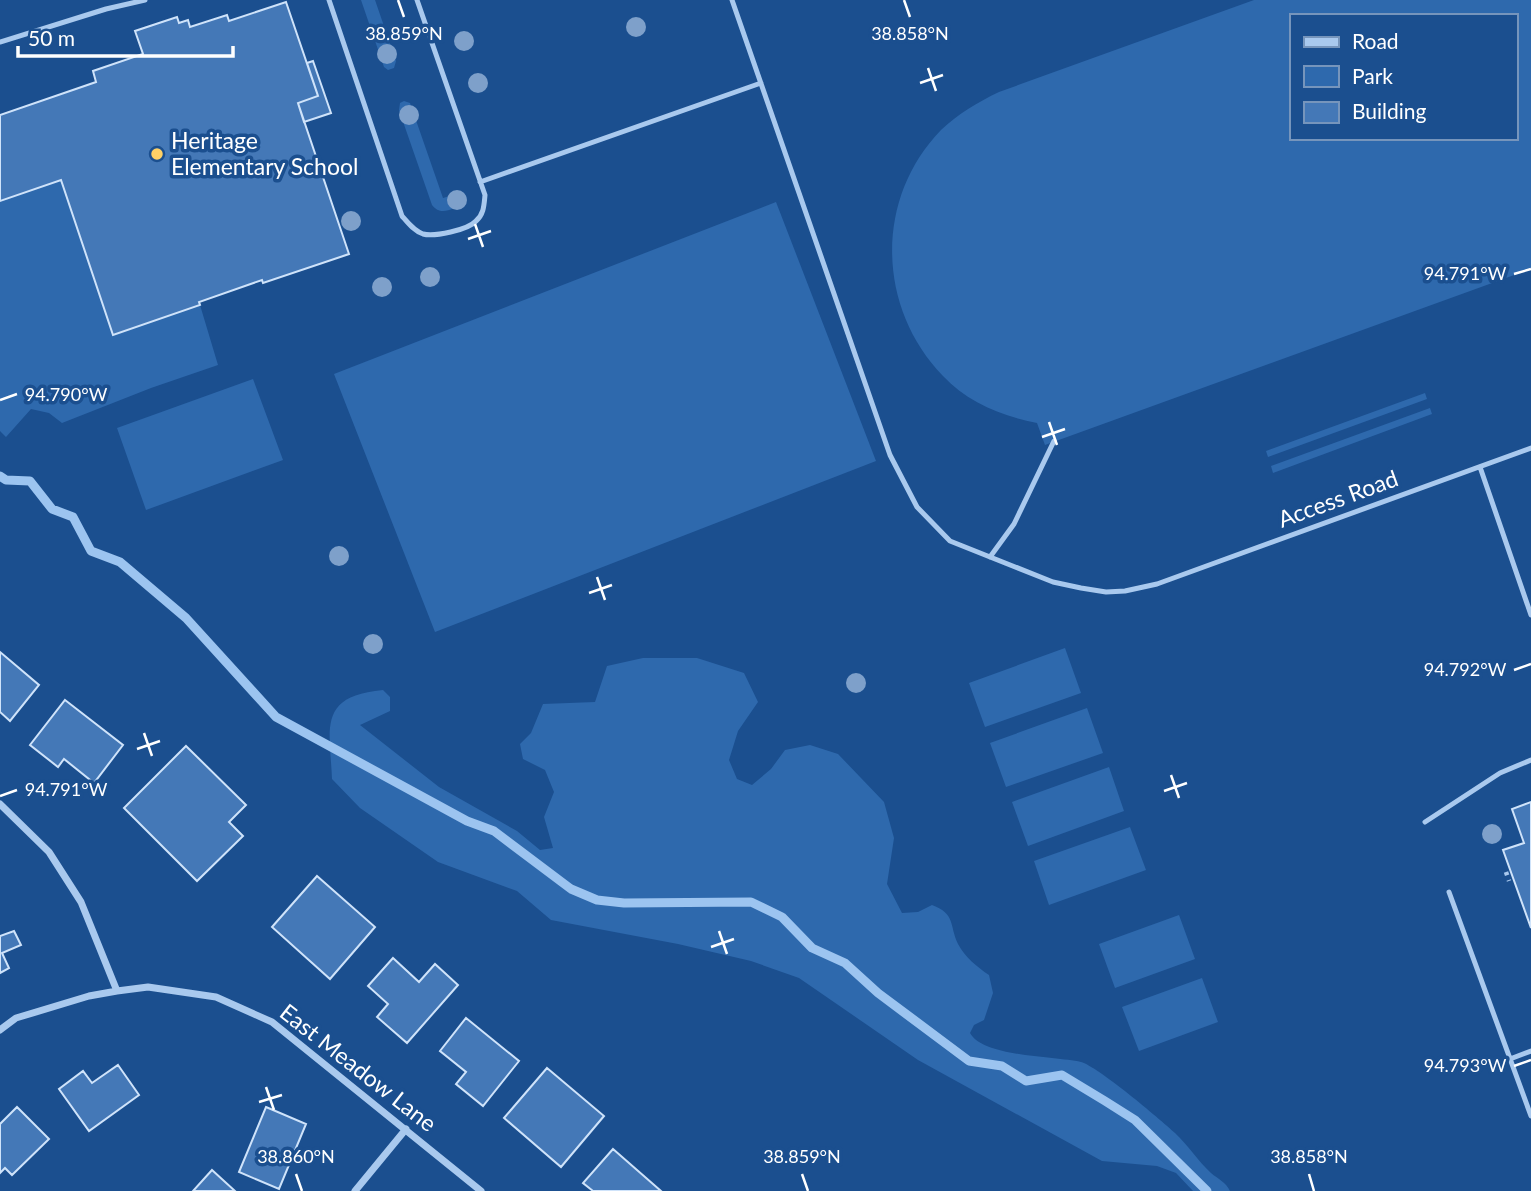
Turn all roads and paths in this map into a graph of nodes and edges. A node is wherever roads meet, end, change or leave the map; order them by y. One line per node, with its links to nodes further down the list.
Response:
1 (145, 0): 5 (lane)
2 (329, 0): 7 (lane)
3 (417, 0): 7 (lane)
4 (732, 0): 6 (lane, Access Road)
5 (0, 42)
6 (761, 83): 7 (lane); 11 (lane, Access Road)
7 (480, 182)
8 (1054, 441): 11 (lane)
9 (1531, 448): 10 (lane, Access Road)
10 (1480, 467): 11 (lane, Access Road); 12 (lane)
11 (990, 558)
12 (1531, 615)
13 (1531, 760): 15 (lane)
14 (0, 804): 19 (street)
15 (1425, 822)
16 (1506, 872): 17 (path)
17 (1509, 881)
18 (1449, 892): 22 (lane)
19 (117, 991): 20 (street, East Meadow Lane); 24 (street, East Meadow Lane)
20 (0, 1030)
21 (1531, 1051): 22 (lane)
22 (1510, 1059): 23 (lane)
23 (1531, 1116)
24 (406, 1129): 25 (street); 26 (street, East Meadow Lane)
25 (355, 1191)
26 (481, 1191)

